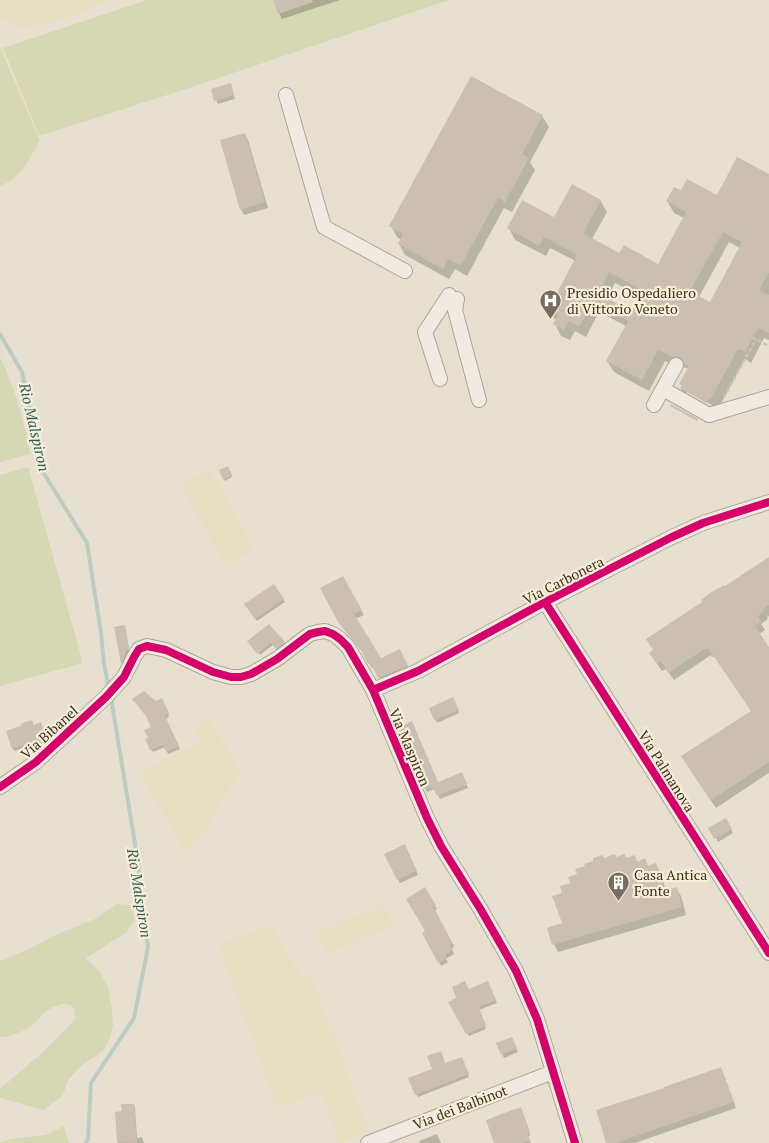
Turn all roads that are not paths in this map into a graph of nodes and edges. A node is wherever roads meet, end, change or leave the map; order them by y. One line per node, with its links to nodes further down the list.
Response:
1 (286, 95): 2 (street)
2 (405, 270)
3 (676, 365): 5 (street)
4 (440, 379): 7 (street)
5 (663, 389): 6 (street); 8 (street)
6 (769, 397)
7 (479, 400)
8 (654, 404)
9 (769, 502): 10 (street, Via Carbonera)
10 (545, 602): 11 (street, Via Carbonera); 14 (street, Via Palmanova)
11 (373, 690): 12 (street, Via Maspiron); 15 (street, Via Maspiron)
12 (89, 712): 13 (street, Via Bibanel)
13 (0, 787)
14 (769, 953)
15 (553, 1072): 16 (street, Via dei Balbinot); 17 (street, Via Maspiron)
16 (368, 1143)
17 (575, 1143)

